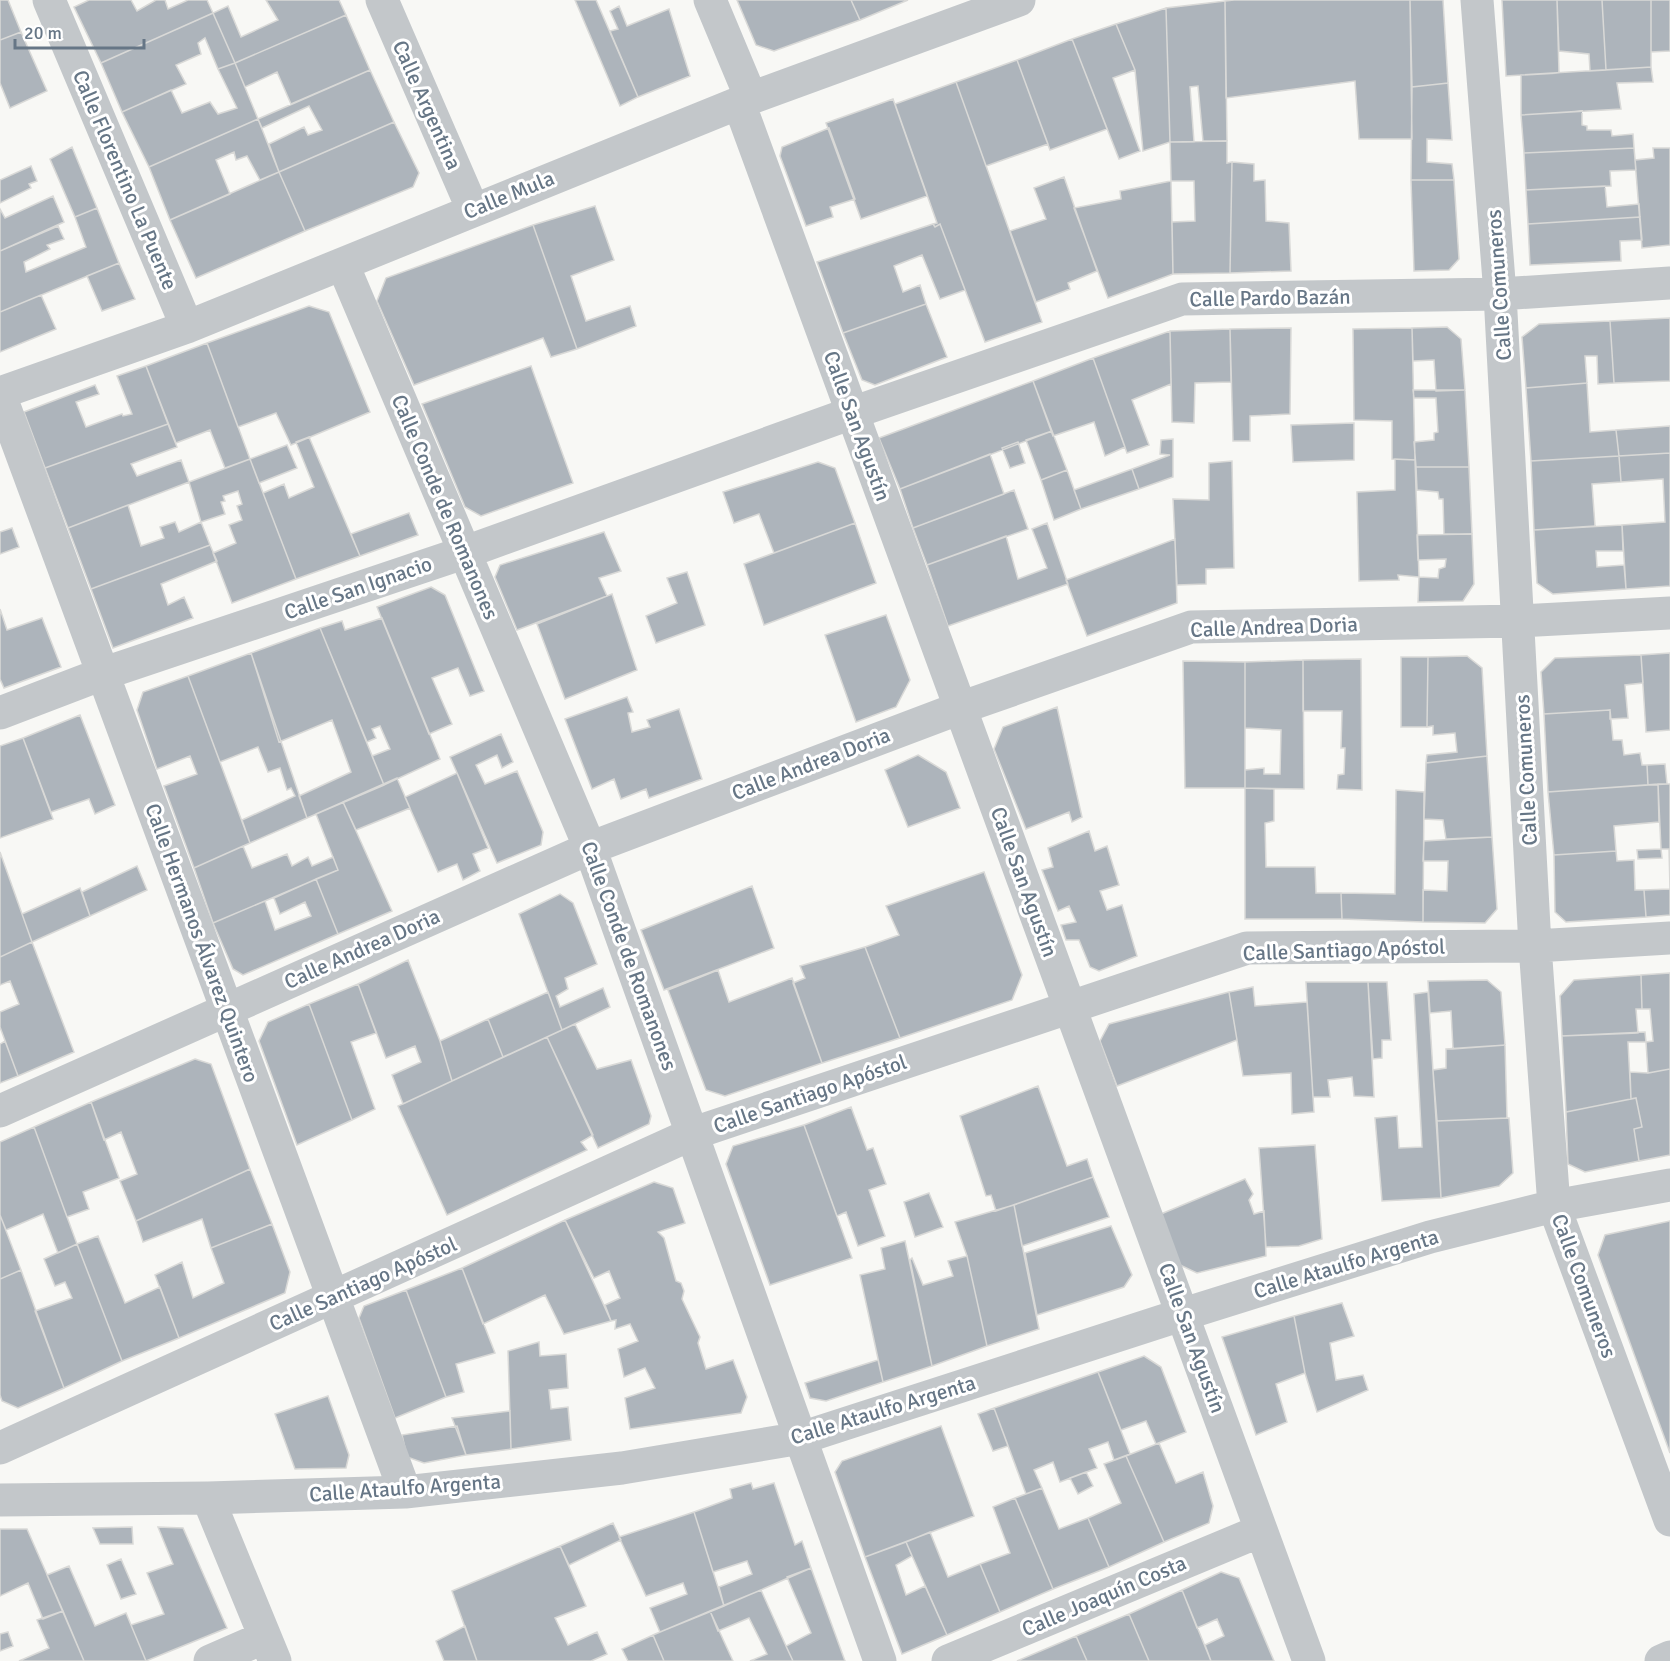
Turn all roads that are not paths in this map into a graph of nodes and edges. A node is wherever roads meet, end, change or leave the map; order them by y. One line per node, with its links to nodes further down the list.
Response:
1 (49, 0): 11 (street, Calle Florentino La Puente)
2 (382, 0): 7 (street, Calle Argentina)
3 (710, 0): 6 (street, Calle San Agustín)
4 (1019, 0): 6 (street, Calle Mula)
5 (1477, 0): 10 (street, Calle Comuneros)
6 (745, 100): 7 (street, Calle Mula); 13 (street, Calle San Agustín)
7 (473, 210): 8 (street, Calle Mula)
8 (343, 265): 11 (street, Calle Mula); 14 (street, Calle Conde de Romanones)
9 (1670, 284): 10 (street, Calle Pardo Bazán)
10 (1500, 294): 13 (street, Calle Pardo Bazán); 16 (street, Calle Comuneros)
11 (187, 327): 12 (street, Calle Mula)
12 (0, 394): 17 (street, Calle Hermanos Álvarez Quintero)
13 (852, 412): 14 (street, Calle San Ignacio); 18 (street, Calle San Agustín)
14 (463, 553): 17 (street, Calle San Ignacio); 20 (street, Calle Conde de Romanones)
15 (1670, 613): 16 (street, Calle Andrea Doria)
16 (1518, 621): 18 (street, Calle Andrea Doria); 22 (street, Calle Comuneros)
17 (102, 674): 19 (street, Calle San Ignacio); 24 (street, Calle Hermanos Álvarez Quintero)
18 (960, 708): 20 (street, Calle Andrea Doria); 23 (street, Calle San Agustín)
19 (0, 713)
20 (590, 848): 24 (street, Calle Andrea Doria); 26 (street, Calle Conde de Romanones)
21 (1670, 938): 22 (street, Calle Santiago Apóstol)
22 (1535, 946): 23 (street, Calle Santiago Apóstol); 28 (street, Calle Comuneros)
23 (1070, 1007): 26 (street, Calle Santiago Apóstol); 30 (street, Calle San Agustín)
24 (227, 1010): 25 (street, Calle Andrea Doria); 29 (street, Calle Hermanos Álvarez Quintero)
25 (0, 1111)
26 (694, 1133): 29 (street, Calle Santiago Apóstol); 31 (street, Calle Conde de Romanones)
27 (1670, 1185): 28 (street, Calle Ataulfo Argenta)
28 (1554, 1206): 30 (street, Calle Ataulfo Argenta); 36 (street, Calle Comuneros)
29 (334, 1298): 32 (street, Calle Santiago Apóstol); 33 (street, Calle Hermanos Álvarez Quintero)
30 (1184, 1314): 31 (street, Calle Ataulfo Argenta); 37 (street, Calle San Agustín)
31 (801, 1438): 33 (street, Calle Ataulfo Argenta); 41 (street, Calle Conde de Romanones)
32 (0, 1448)
33 (405, 1492): 34 (street, Calle Ataulfo Argenta)
34 (208, 1498): 35 (street, Calle Ataulfo Argenta); 38 (street)
35 (0, 1500)
36 (1670, 1520)
37 (1260, 1531): 42 (street, Calle Joaquín Costa); 43 (street, Calle San Agustín)
38 (270, 1649): 40 (street)
39 (1670, 1657): 44 (street)
40 (210, 1661)
41 (880, 1661)
42 (948, 1661)
43 (1309, 1661)
44 (1661, 1661)

